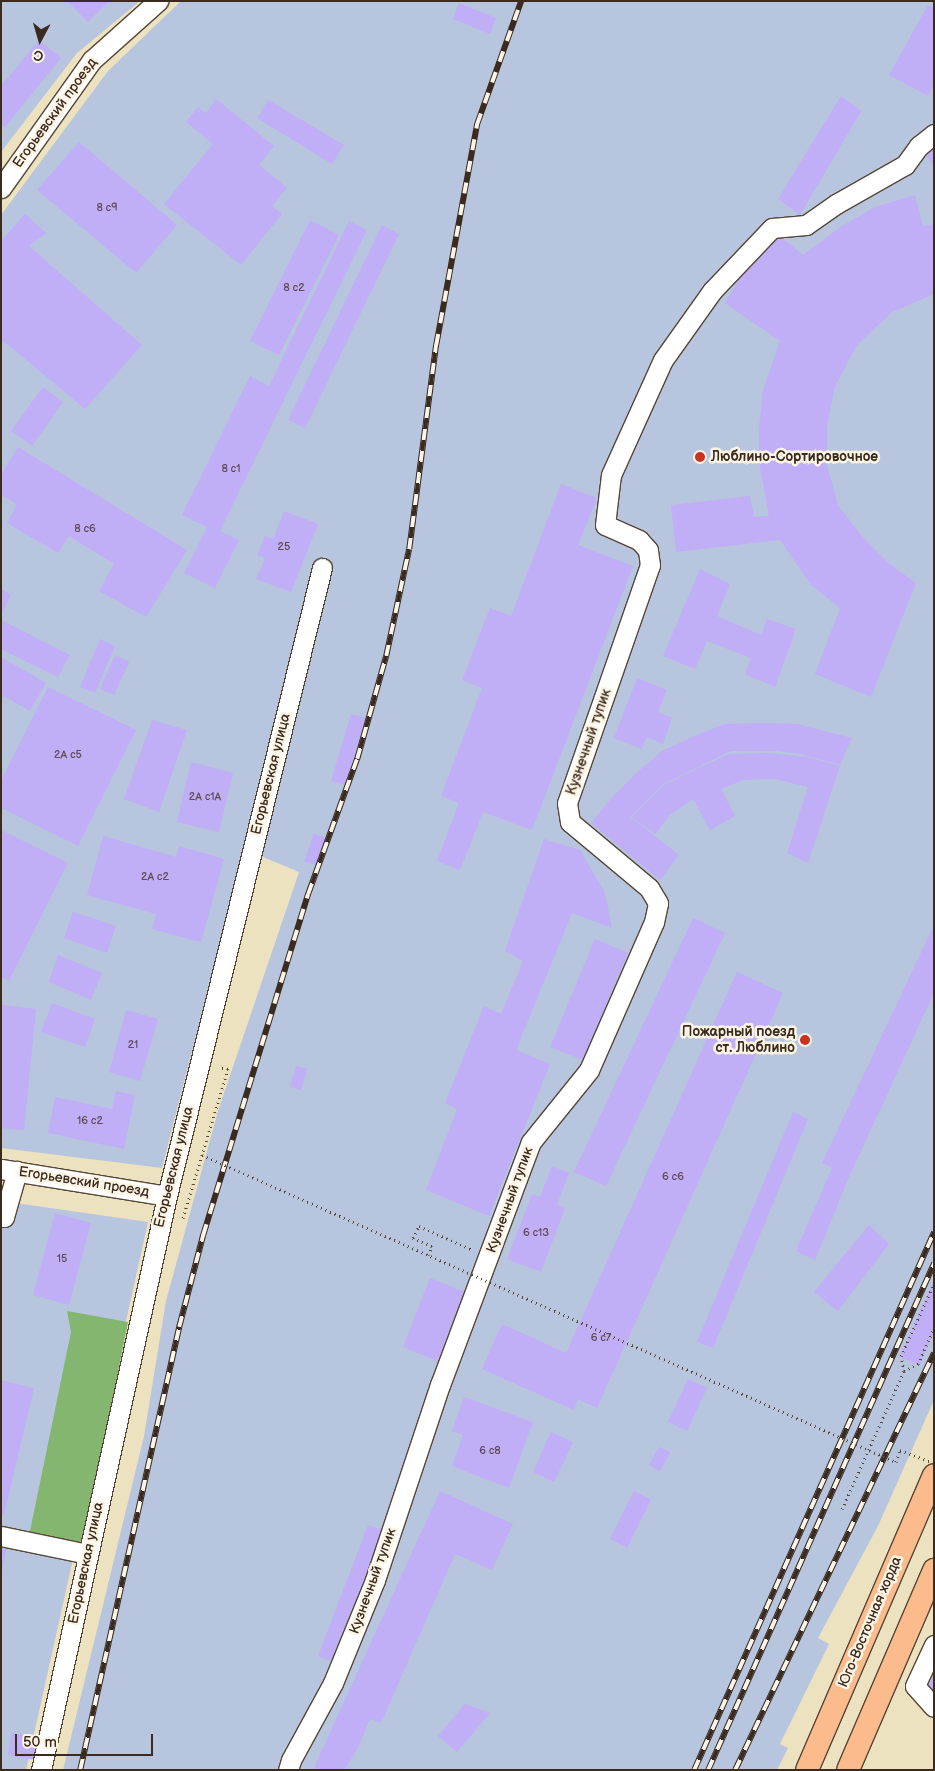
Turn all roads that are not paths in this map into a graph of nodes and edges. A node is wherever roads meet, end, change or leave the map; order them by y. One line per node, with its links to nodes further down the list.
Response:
1 (158, 1): 3 (street, Егорьевский проезд)
2 (934, 134): 15 (street, Кузнечный тупик)
3 (1, 188)
4 (322, 568): 6 (street, Егорьевская улица)
5 (9, 1170): 6 (street, Егорьевский проезд); 7 (street)
6 (167, 1196): 10 (street, Егорьевская улица)
7 (1, 1217)
8 (934, 1475): 16 (main road, Юго-Восточная хорда)
9 (1, 1536): 10 (street)
10 (88, 1554): 14 (street, Егорьевская улица)
11 (934, 1570): 17 (main road)
12 (934, 1645): 13 (street)
13 (934, 1706)
14 (41, 1770)
15 (288, 1770)
16 (807, 1770)
17 (848, 1770)

